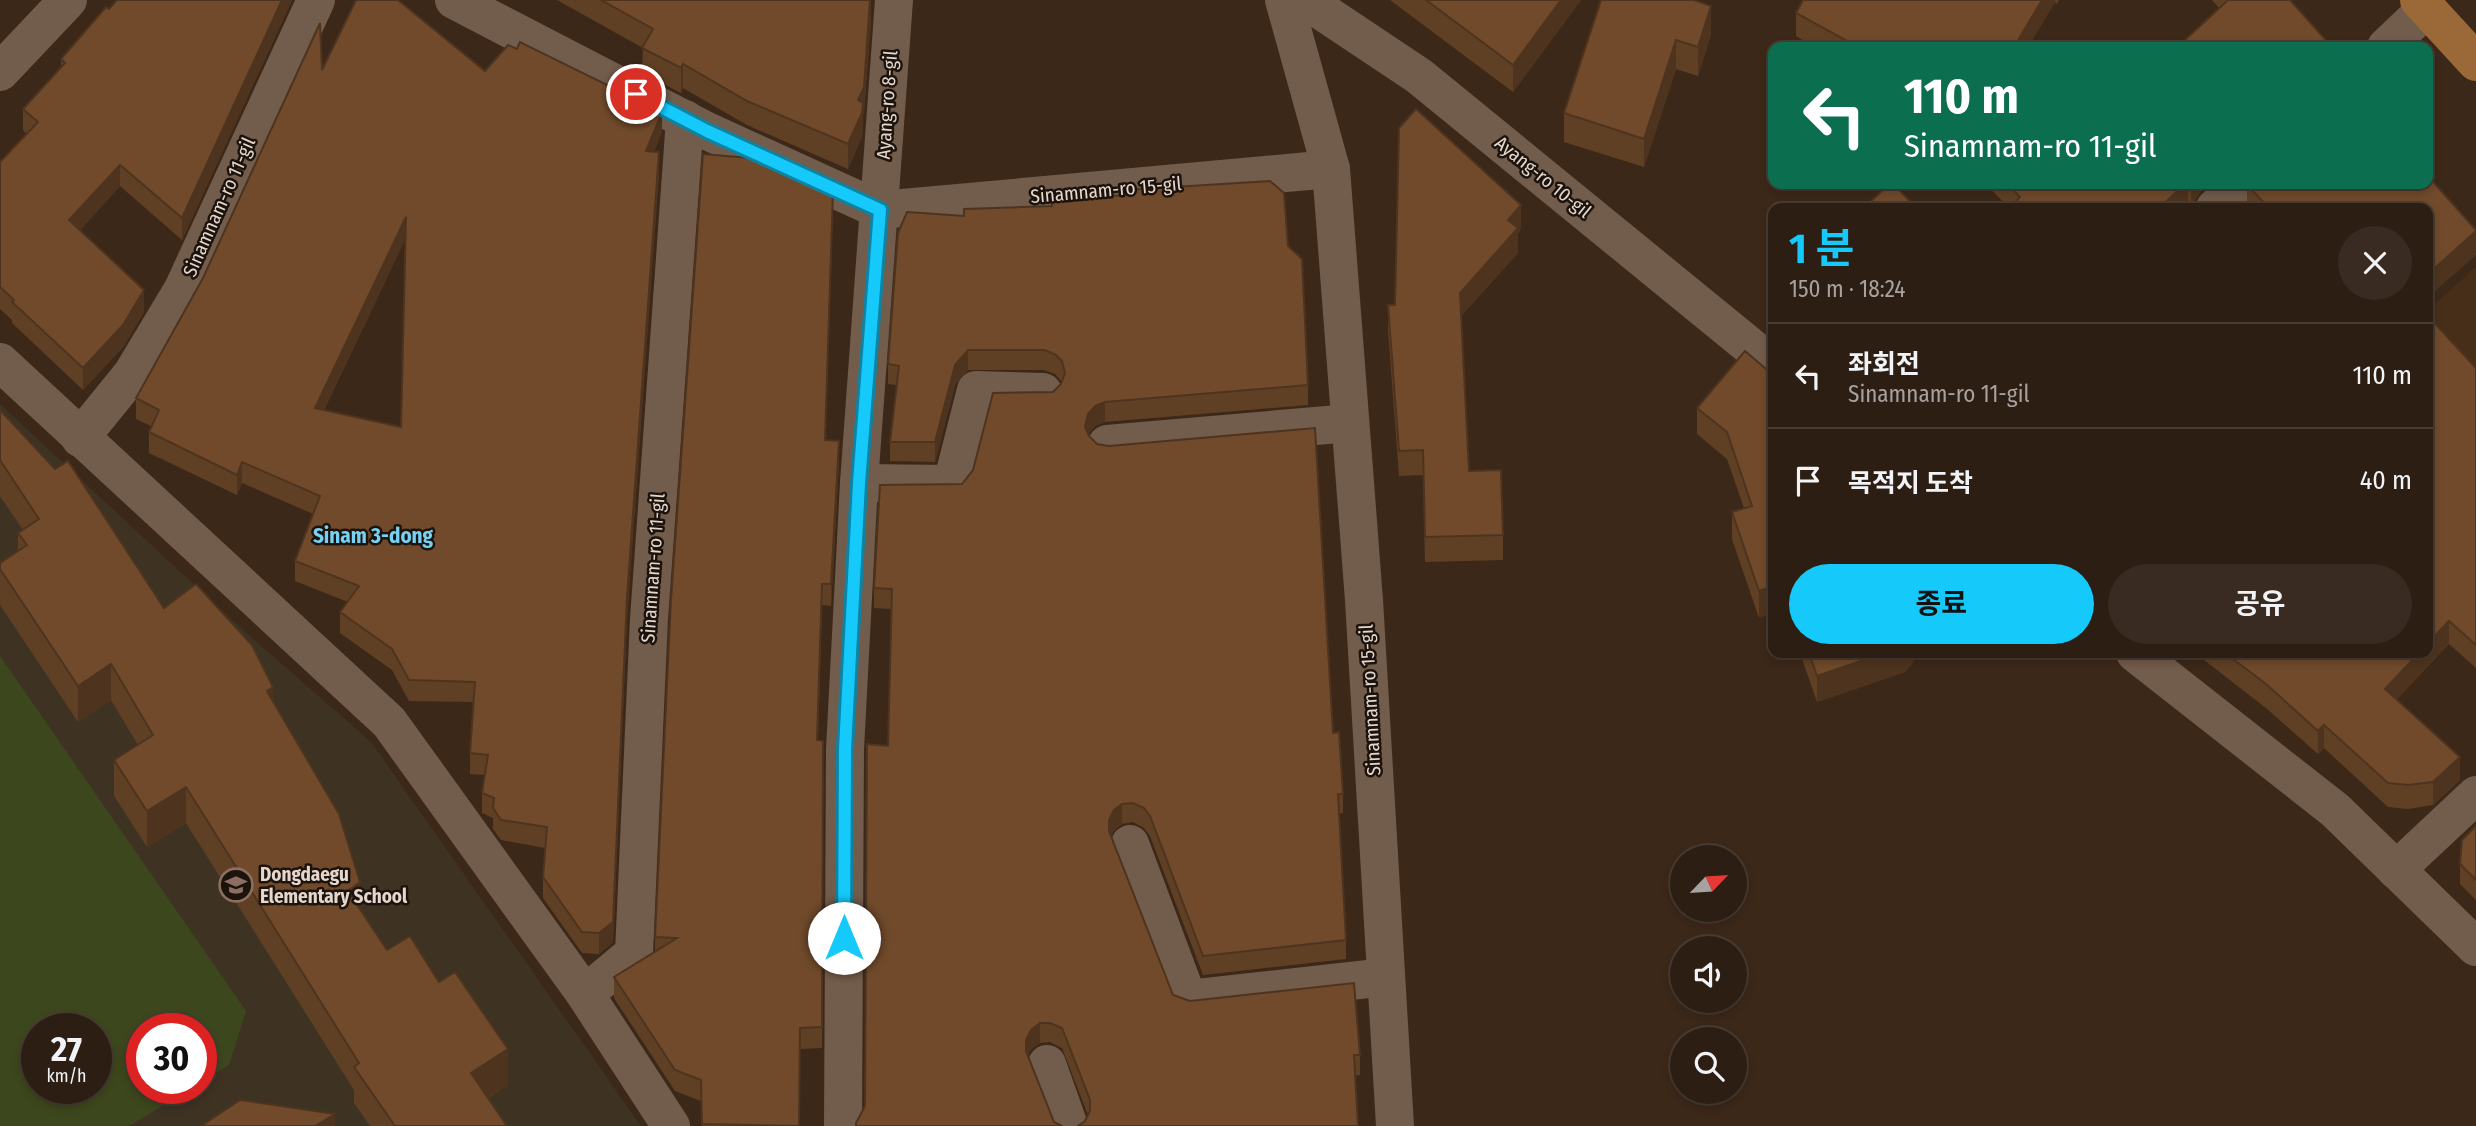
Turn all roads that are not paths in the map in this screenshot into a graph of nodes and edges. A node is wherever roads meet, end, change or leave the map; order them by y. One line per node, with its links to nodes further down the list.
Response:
1 (68, 0): 10 (street)
2 (316, 0): 20 (street, Sinamnam-ro 11-gil)
3 (454, 0): 11 (street)
4 (894, 0): 15 (street, Ayang-ro 8-gil)
5 (1284, 0): 12 (street, Sinamnam-ro 15-gil)
6 (1304, 0): 16 (street, Ayang-ro 10-gil)
7 (2423, 4): 8 (street); 9 (main road)
8 (2390, 42)
9 (2476, 62)
10 (0, 72)
11 (685, 119): 15 (street); 29 (street, Sinamnam-ro 11-gil)
12 (1331, 169): 15 (street, Sinamnam-ro 15-gil); 19 (street, Sinamnam-ro 15-gil)
13 (2236, 189): 14 (street)
14 (2220, 203)
15 (880, 210): 22 (street)
16 (1768, 361)
17 (0, 362): 20 (street)
18 (1043, 392): 22 (street)
19 (1350, 424): 21 (street); 28 (street, Sinamnam-ro 15-gil)
20 (80, 438): 29 (street)
21 (1107, 444)
22 (859, 483): 32 (street)
23 (2141, 658): 26 (street)
24 (2476, 795): 26 (street)
25 (1130, 844): 28 (street)
26 (2396, 870): 27 (street)
27 (2476, 947)
28 (1386, 977): 34 (street, Sinamnam-ro 15-gil)
29 (585, 994): 31 (street)
30 (1048, 1064): 33 (street)
31 (671, 1126)
32 (843, 1126)
33 (1069, 1126)
34 (1395, 1126)

